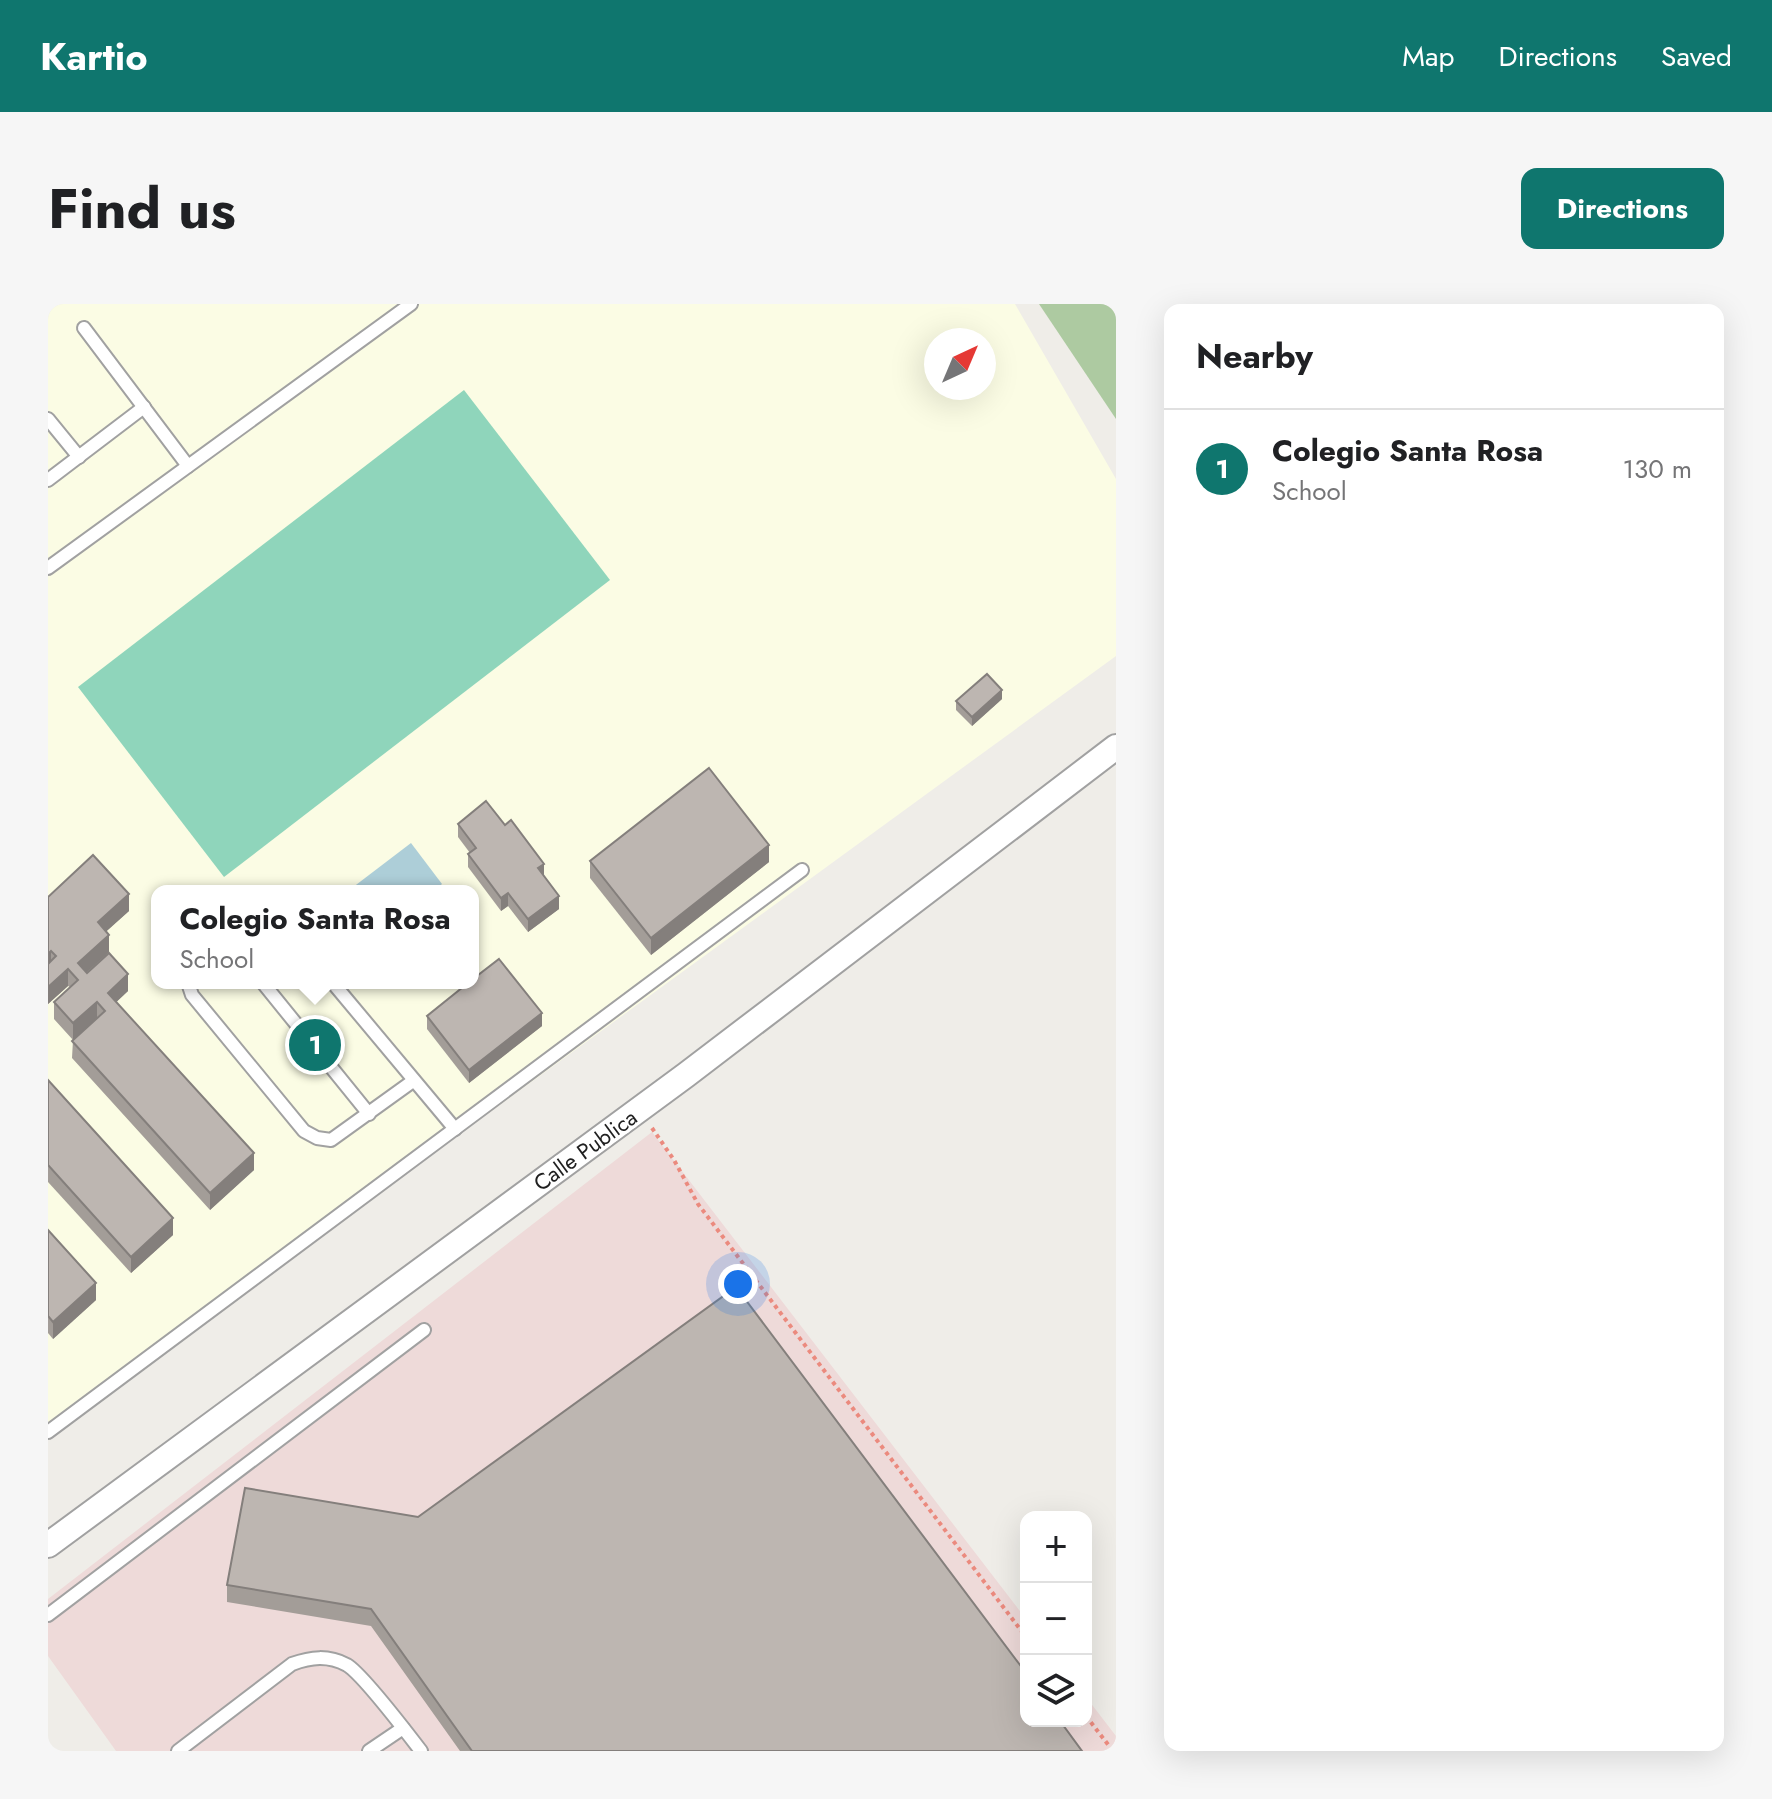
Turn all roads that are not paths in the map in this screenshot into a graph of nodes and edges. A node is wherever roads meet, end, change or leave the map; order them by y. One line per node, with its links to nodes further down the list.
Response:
1 (411, 304): 6 (lane)
2 (84, 328): 3 (lane)
3 (144, 407): 5 (lane); 6 (lane)
4 (48, 419): 5 (lane)
5 (79, 457): 7 (lane)
6 (188, 466): 8 (lane)
7 (48, 480)
8 (48, 568)
9 (1116, 747): 19 (street, Calle Publica)
10 (802, 870): 16 (lane)
11 (190, 989): 15 (lane)
12 (268, 989): 15 (lane)
13 (338, 989): 14 (lane)
14 (413, 1081): 15 (lane); 16 (lane)
15 (369, 1114)
16 (455, 1129): 18 (lane)
17 (424, 1330): 20 (lane)
18 (48, 1432)
19 (48, 1545)
20 (48, 1615)
21 (403, 1728): 22 (lane); 23 (lane); 24 (lane)
22 (178, 1751)
23 (369, 1751)
24 (421, 1751)

